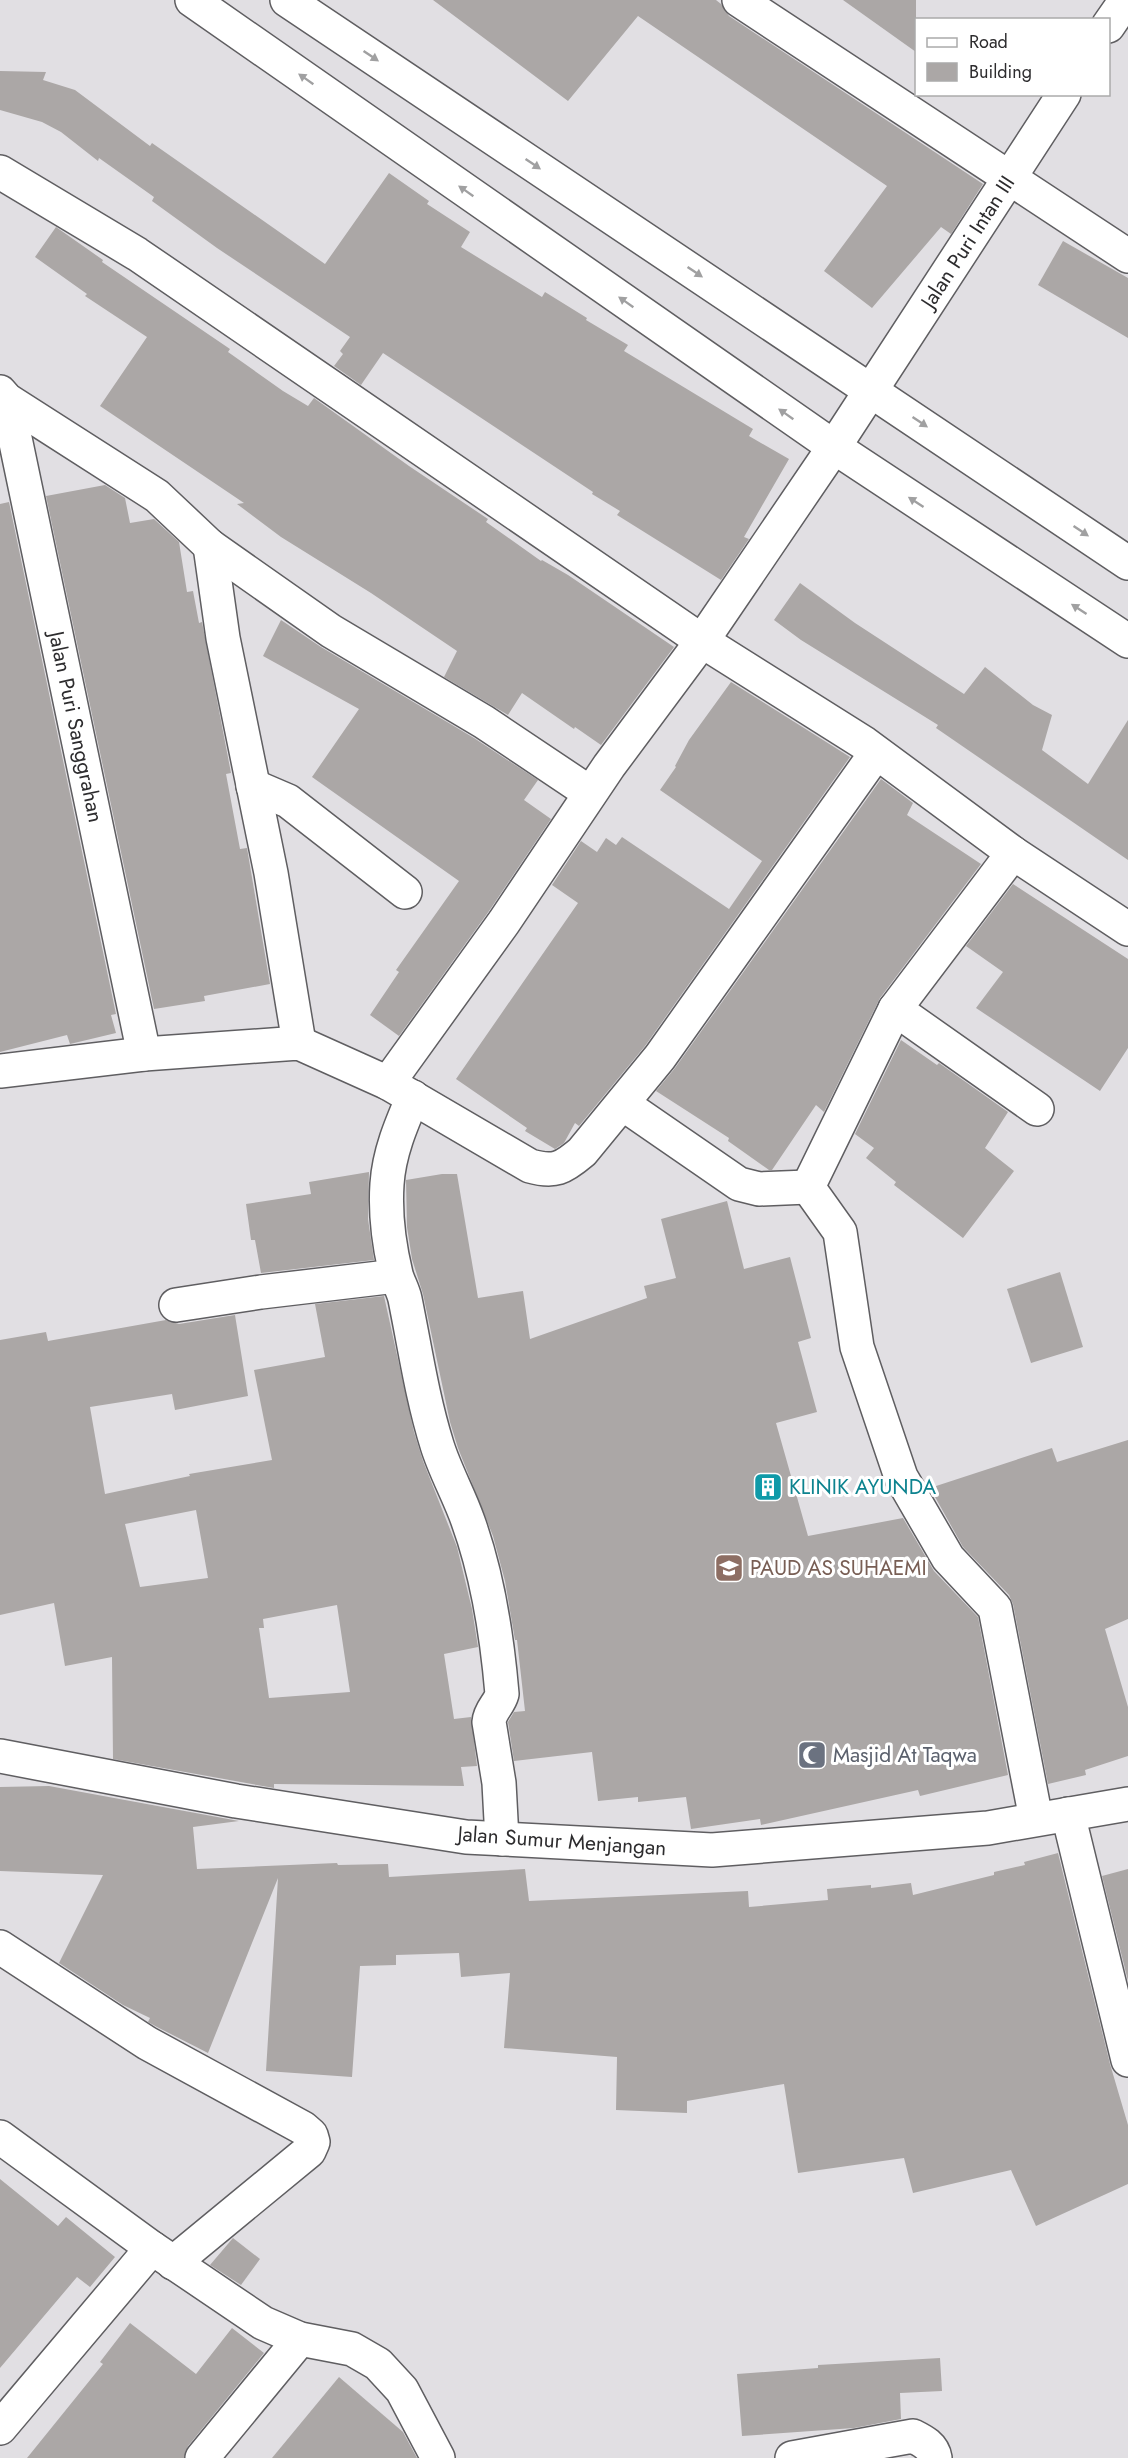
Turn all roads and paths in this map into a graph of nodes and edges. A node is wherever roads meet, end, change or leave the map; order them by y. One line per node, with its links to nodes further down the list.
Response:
1 (192, 0): 10 (street, one-way to 1)
2 (287, 0): 8 (street, one-way to 8)
3 (739, 0): 6 (street)
4 (1063, 96): 6 (street, Jalan Puri Intan III)
5 (0, 172): 13 (street)
6 (1009, 179): 7 (street); 8 (street, Jalan Puri Intan III)
7 (1128, 256)
8 (872, 389): 10 (street, Jalan Puri Intan III); 12 (street, one-way to 12)
9 (4, 396): 11 (street); 23 (street, Jalan Puri Sanggrahan)
10 (834, 447): 13 (street, Jalan Puri Intan III); 14 (street, one-way to 10)
11 (210, 546): 16 (street); 17 (street)
12 (1128, 563)
13 (702, 640): 15 (street); 17 (street, Jalan Puri Intan III)
14 (1128, 641)
15 (876, 753): 18 (street); 26 (street)
16 (253, 786): 19 (street); 22 (street)
17 (590, 793): 25 (street, Jalan Puri Intan III)
18 (1013, 853): 20 (street); 21 (street)
19 (405, 892)
20 (1128, 929)
21 (895, 1009): 27 (street); 28 (street)
22 (299, 1042): 23 (street); 25 (street)
23 (144, 1054): 24 (street)
24 (0, 1071)
25 (400, 1090): 26 (street); 29 (street, Jalan Puri Intan III)
26 (623, 1104): 28 (street)
27 (1037, 1109)
28 (808, 1187): 34 (street)
29 (396, 1276): 30 (street); 35 (street, Jalan Puri Intan III)
30 (176, 1305)
31 (0, 1756): 35 (street, Jalan Sumur Menjangan)
32 (1128, 1804): 33 (street, Jalan Sumur Menjangan)
33 (1068, 1814): 34 (street, Jalan Sumur Menjangan); 37 (street)
34 (1036, 1819): 35 (street, Jalan Sumur Menjangan)
35 (502, 1839)
36 (0, 1947): 39 (street)
37 (1128, 2060)
38 (0, 2137): 39 (street)
39 (163, 2255): 40 (street); 41 (street)
40 (300, 2338): 42 (street); 43 (street)
41 (0, 2428)
42 (202, 2458)
43 (438, 2458)
44 (792, 2458): 45 (street)
45 (935, 2458)

